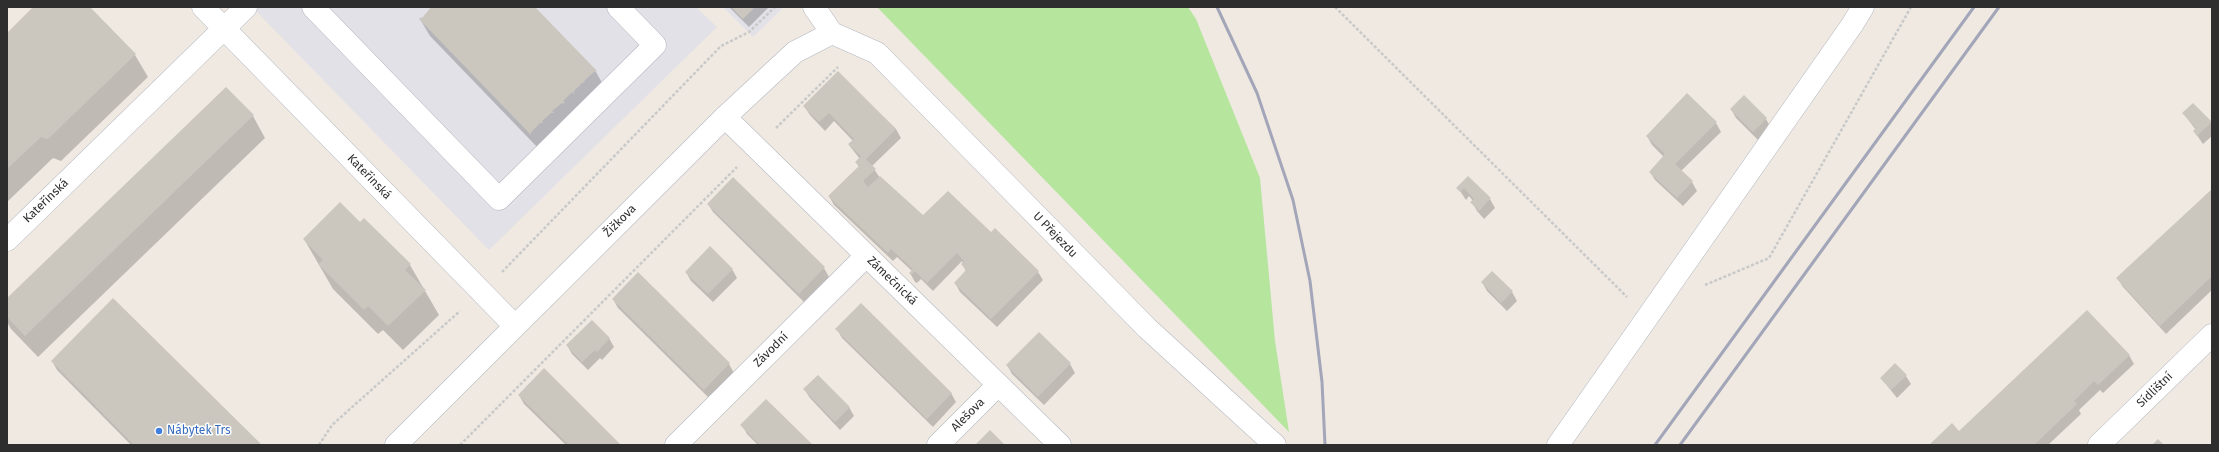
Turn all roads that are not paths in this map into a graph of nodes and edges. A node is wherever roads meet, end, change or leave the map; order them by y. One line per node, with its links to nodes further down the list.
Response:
1 (203, 7): 7 (street, Kateřinská)
2 (246, 7): 7 (street)
3 (313, 7): 4 (street)
4 (618, 7)
5 (814, 7): 8 (street)
6 (1863, 7): 20 (street)
7 (223, 29): 10 (street, Kateřinská); 12 (street, Kateřinská)
8 (832, 33): 9 (street, Žižkova); 19 (street, U Přejezdu)
9 (725, 117): 11 (street, Zámečnická); 12 (street, Žižkova)
10 (7, 240)
11 (866, 256): 14 (street, Zámečnická); 16 (street, Závodní)
12 (514, 326): 15 (street, Žižkova)
13 (2212, 334): 21 (street, Sídlištní)
14 (998, 385): 17 (street, Alešova); 18 (street, Zámečnická)
15 (396, 445)
16 (676, 445)
17 (938, 445)
18 (1060, 445)
19 (1275, 445)
20 (1558, 445)
21 (2099, 445)

